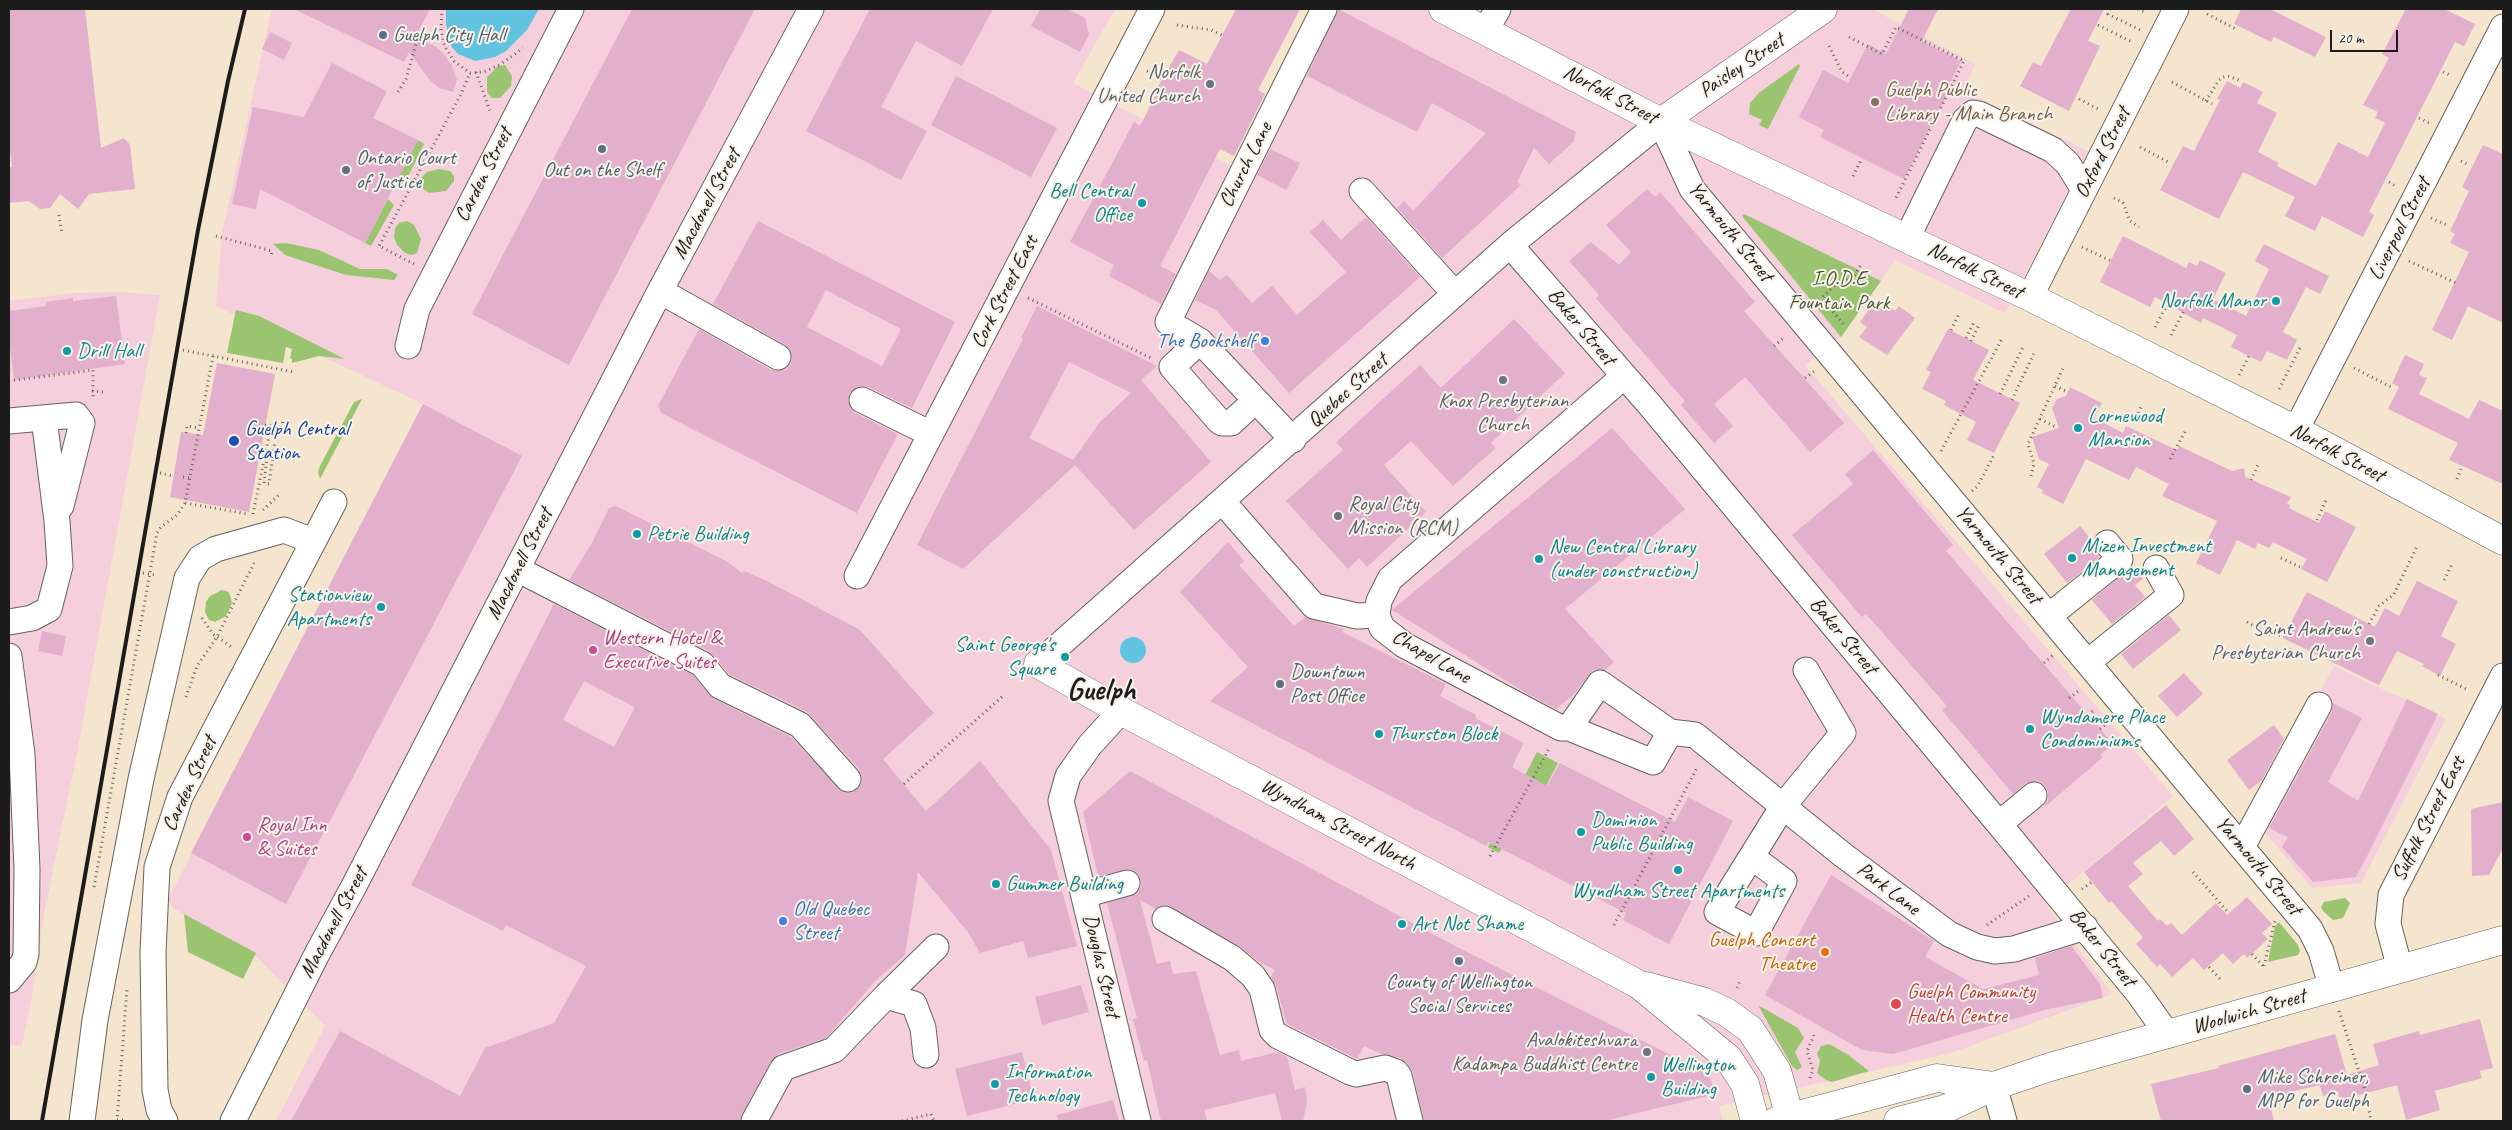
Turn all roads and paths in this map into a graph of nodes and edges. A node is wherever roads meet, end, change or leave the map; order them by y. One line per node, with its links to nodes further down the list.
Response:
1 (442, 9): 17 (path)
2 (571, 9): 76 (street, Carden Street)
3 (811, 9): 59 (street, Macdonell Street)
4 (1152, 9): 58 (street, Cork Street East)
5 (1324, 9): 74 (street, Church Lane)
6 (1443, 9): 13 (main road, Norfolk Street)
7 (1823, 9): 34 (main road, Paisley Street)
8 (2110, 9): 21 (path)
9 (2138, 9): 11 (path)
10 (2176, 9): 21 (street, Oxford Street)
11 (2146, 13)
12 (2207, 14): 18 (path)
13 (1492, 19): 34 (main road, Norfolk Street)
14 (1177, 25): 19 (path)
15 (2098, 25): 22 (path)
16 (2503, 27): 84 (street, Liverpool Street)
17 (440, 30): 25 (path); 29 (path)
18 (2238, 30)
19 (1222, 35)
20 (1848, 37): 43 (path)
21 (2160, 40): 41 (street, Oxford Street)
22 (2132, 42)
23 (527, 45): 25 (path)
24 (1829, 46): 26 (path)
25 (470, 73): 56 (path)
26 (1850, 78)
27 (2241, 81): 31 (path)
28 (2172, 82): 31 (path)
29 (398, 92)
30 (2079, 99): 33 (path)
31 (2206, 101): 32 (path)
32 (2212, 104)
33 (2098, 108)
34 (1661, 122): 50 (main road, Norfolk Street); 51 (street, Quebec Street); 157 (street, Yarmouth Street)
35 (2140, 147): 38 (path)
36 (1862, 158): 40 (path)
37 (2460, 160): 39 (path)
38 (2170, 163)
39 (2469, 165)
40 (1853, 176)
41 (2084, 190): 48 (street, Oxford Street); 50 (street)
42 (1362, 191): 60 (street)
43 (1896, 198)
44 (2114, 198): 46 (path)
45 (59, 215): 47 (path)
46 (2139, 227)
47 (62, 234)
48 (2061, 235): 53 (path); 61 (street, Oxford Street)
49 (216, 236): 52 (path)
50 (1907, 238): 61 (main road, Norfolk Street)
51 (1510, 245): 60 (street, Quebec Street); 88 (street, Baker Street)
52 (271, 258)
53 (2111, 261)
54 (2409, 261): 57 (path)
55 (1861, 265): 66 (path)
56 (417, 266)
57 (2458, 284)
58 (1007, 288): 85 (path); 115 (street, Cork Street East)
59 (660, 291): 83 (street); 149 (street, Macdonell Street)
60 (1455, 294): 116 (street, Quebec Street)
61 (2030, 297): 113 (main road, Norfolk Street)
62 (2168, 303): 68 (path)
63 (2185, 309): 71 (path)
64 (1959, 314): 69 (path)
65 (1974, 322): 73 (path)
66 (1842, 324)
67 (1980, 325): 75 (path)
68 (2155, 327)
69 (1951, 330)
70 (1791, 332): 77 (path)
71 (2172, 335)
72 (2003, 337): 120 (path)
73 (1966, 338)
74 (1200, 341): 85 (street); 100 (street)
75 (1971, 341)
76 (408, 346)
77 (1774, 346)
78 (2022, 347): 95 (path)
79 (2300, 348): 91 (path)
80 (183, 350): 82 (path)
81 (2034, 353): 99 (path)
82 (213, 356): 87 (path); 96 (path)
83 (778, 357)
84 (2333, 357): 90 (path); 113 (street, Liverpool Street)
85 (1172, 367): 100 (street)
86 (2063, 368): 89 (path)
87 (293, 372)
88 (1623, 377): 156 (street, Chapel Lane); 182 (street, Baker Street)
89 (2055, 386): 94 (path); 103 (path)
90 (2393, 388)
91 (2278, 389)
92 (92, 391): 93 (path)
93 (103, 392)
94 (2068, 392)
95 (2000, 394)
96 (205, 397): 97 (path); 110 (path)
97 (210, 398)
98 (862, 400): 115 (street)
99 (2012, 400)
100 (1255, 401): 116 (street)
101 (2141, 407): 106 (path)
102 (44, 418): 105 (street); 139 (street); 139 (street)
103 (2040, 419): 109 (path); 126 (path)
104 (283, 420): 111 (path)
105 (9, 421)
106 (2134, 422)
107 (265, 425): 108 (path)
108 (270, 426): 108 (path); 135 (path)
109 (2056, 426)
110 (199, 428): 114 (path); 117 (path)
111 (282, 428)
112 (2186, 430): 121 (path)
113 (2296, 430): 141 (main road, Norfolk Street)
114 (186, 433)
115 (931, 434): 153 (street, Cork Street East)
116 (1293, 440): 134 (street, Quebec Street)
117 (196, 442): 118 (path); 128 (path)
118 (202, 443)
119 (1994, 455): 132 (path)
120 (1938, 457)
121 (2170, 459)
122 (2258, 465): 130 (path)
123 (2461, 469): 129 (path)
124 (160, 473): 125 (path)
125 (173, 476)
126 (2031, 476)
127 (183, 477): 128 (path)
128 (189, 478): 135 (path)
129 (2457, 479)
130 (2251, 480)
131 (281, 494): 137 (path)
132 (1968, 494)
133 (2326, 500): 138 (path)
134 (1222, 501): 156 (street); 165 (street, Quebec Street)
135 (185, 502): 151 (path)
136 (334, 502): 140 (street, Carden Street)
137 (258, 516)
138 (2317, 520)
139 (57, 521): 158 (street)
140 (313, 541): 226 (street); 227 (street, Carden Street)
141 (2503, 541)
142 (2107, 543): 157 (street)
143 (2417, 546): 160 (path)
144 (2281, 558): 147 (path)
145 (256, 560): 162 (path)
146 (2452, 564): 154 (path)
147 (2300, 567)
148 (2156, 568): 167 (street)
149 (517, 569): 178 (street); 228 (street, Macdonell Street)
150 (143, 573): 151 (path)
151 (149, 574): 152 (path); 189 (path)
152 (155, 575)
153 (857, 576)
154 (2444, 580)
155 (201, 610): 162 (path)
156 (1377, 615): 175 (street, Chapel Lane)
157 (2049, 616): 167 (street, Yarmouth Street)
158 (9, 622)
159 (2247, 622): 161 (path)
160 (2370, 624)
161 (2284, 636)
162 (216, 637): 163 (path)
163 (234, 648)
164 (9, 656): 206 (street)
165 (1038, 664): 174 (main road, Wyndham Street North)
166 (1806, 670): 181 (street)
167 (2086, 674): 172 (path); 183 (street, Yarmouth Street)
168 (2438, 676): 170 (path)
169 (2503, 676): 203 (street, Suffolk Street East)
170 (2466, 689)
171 (1004, 695): 179 (path)
172 (2069, 698)
173 (2319, 706): 183 (street)
174 (1121, 710): 192 (street, Douglas Street); 207 (main road, Wyndham Street North)
175 (1565, 728): 176 (street, Chapel Lane); 176 (street); 184 (path)
176 (1670, 732): 177 (street, Park Lane)
177 (1714, 749): 181 (street, Park Lane); 196 (path)
178 (848, 779)
179 (904, 784)
180 (2034, 795): 182 (street)
181 (1783, 806): 185 (street); 197 (street, Park Lane)
182 (1999, 824): 197 (street, Baker Street)
183 (2242, 847): 209 (street, Yarmouth Street)
184 (1490, 856)
185 (1752, 857)
186 (2193, 872): 193 (path)
187 (2092, 882): 190 (path)
188 (1127, 883): 192 (street)
189 (94, 887)
190 (2079, 892)
191 (2032, 894): 198 (path)
192 (1084, 895): 232 (street, Douglas Street)
193 (2225, 913)
194 (2279, 916): 201 (path)
195 (1164, 919): 233 (street)
196 (1614, 925)
197 (2085, 927): 211 (street, Baker Street)
198 (1982, 929)
199 (2503, 940): 203 (main road, Woolwich Street)
200 (936, 947): 210 (street)
201 (2252, 954)
202 (2208, 966): 205 (path)
203 (2400, 969): 209 (main road, Woolwich Street)
204 (1741, 979): 208 (path)
205 (2220, 979)
206 (9, 980)
207 (1638, 984): 225 (main road, Wyndham Street North); 234 (main road, Wyndham Street North)
208 (1738, 988)
209 (2332, 989): 211 (main road, Woolwich Street); 237 (path)
210 (886, 996): 216 (street); 229 (street)
211 (2168, 1034): 222 (main road, Woolwich Street)
212 (1814, 1035): 219 (path)
213 (118, 1039): 214 (path)
214 (124, 1040): 215 (path); 217 (path)
215 (129, 1041)
216 (926, 1056)
217 (121, 1057): 218 (path); 221 (path)
218 (131, 1058)
219 (1810, 1078)
220 (114, 1083): 221 (path)
221 (119, 1084): 223 (path)
222 (1994, 1086): 225 (main road, Woolwich Street); 235 (main road, Woolwich Street); 236 (street)
223 (117, 1120): 224 (path)
224 (127, 1120)
225 (1786, 1120)
226 (82, 1121)
227 (165, 1121)
228 (233, 1121)
229 (754, 1121)
230 (902, 1121): 231 (path)
231 (934, 1121)
232 (1138, 1121)
233 (1410, 1121)
234 (1756, 1121)
235 (1898, 1121)
236 (2004, 1121)
237 (2371, 1121)

